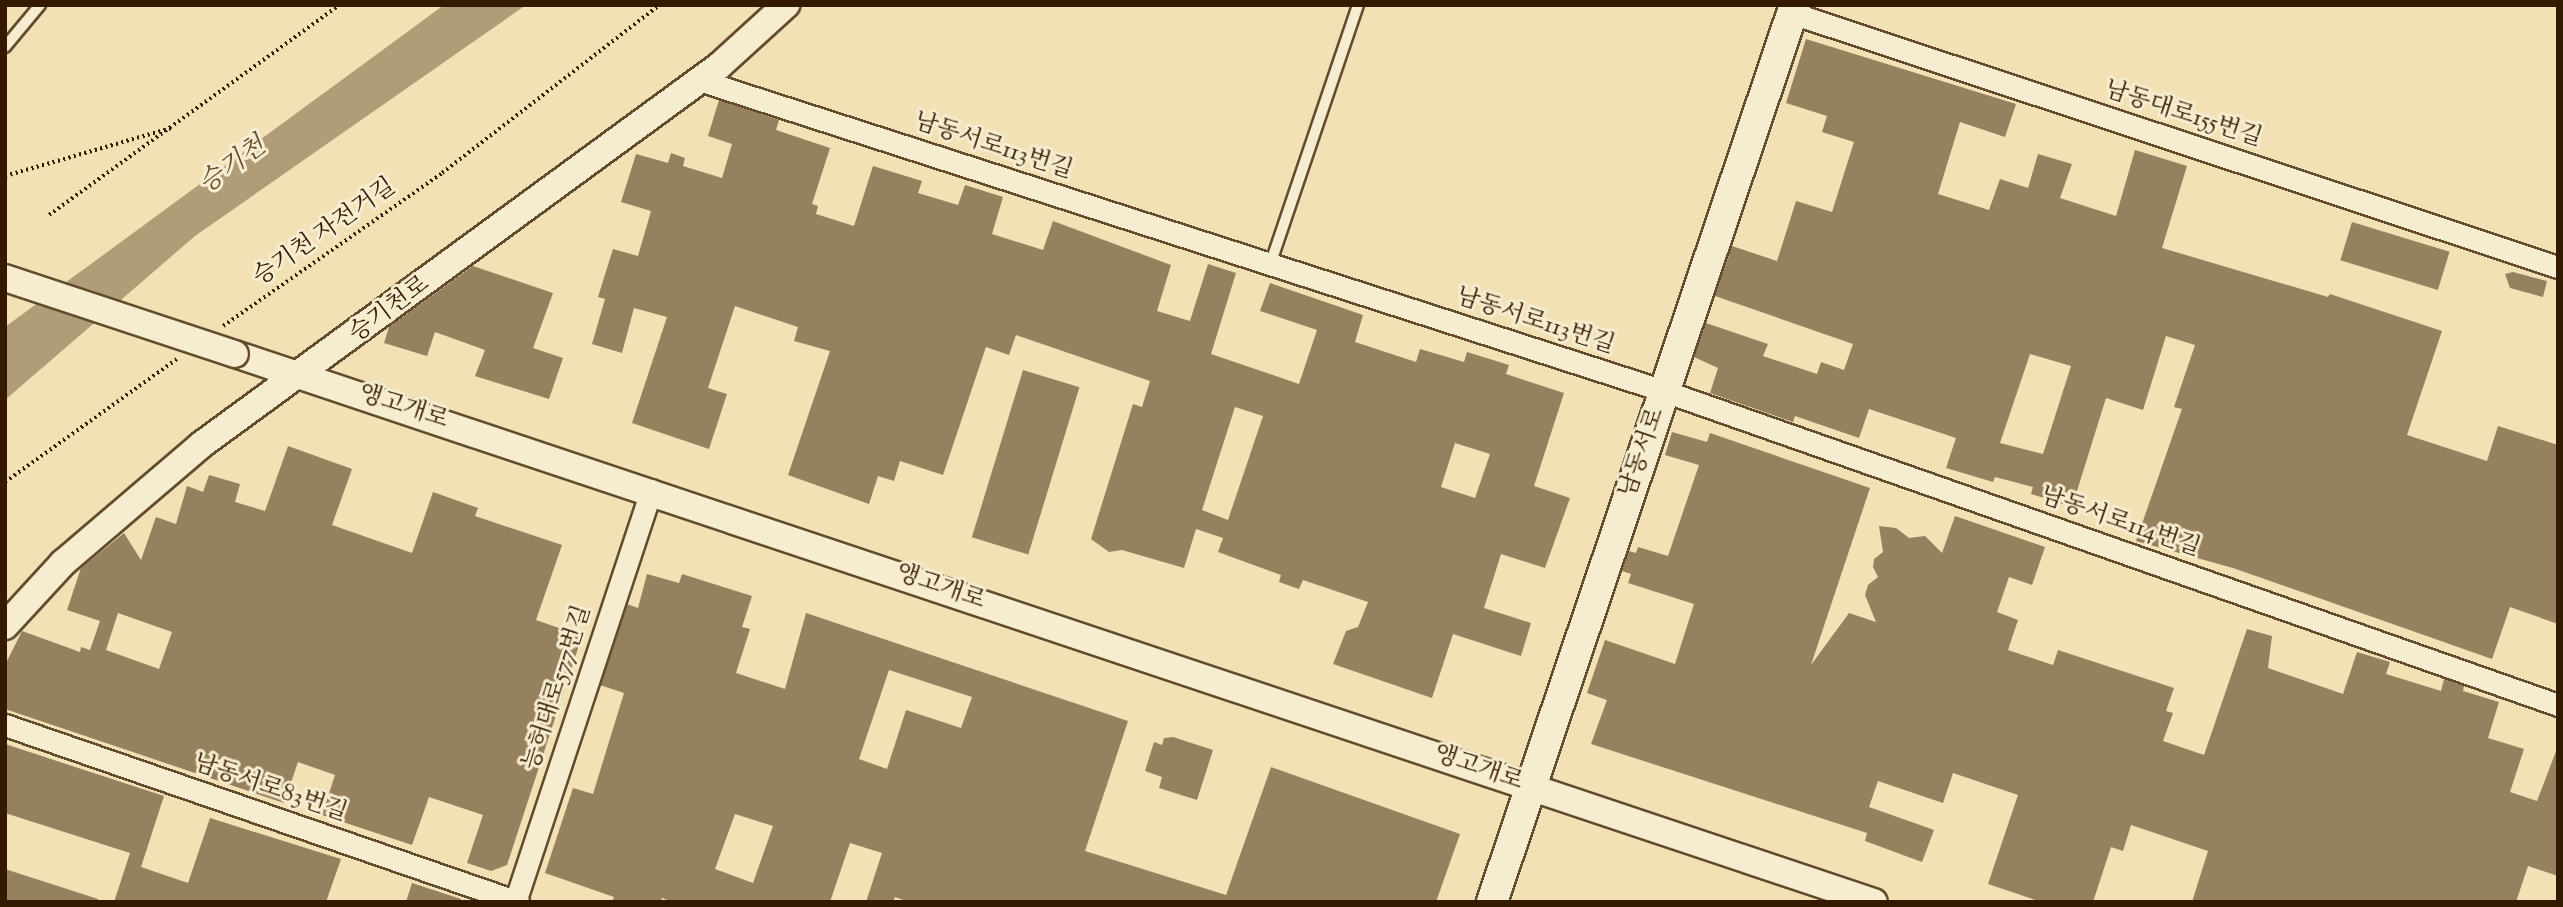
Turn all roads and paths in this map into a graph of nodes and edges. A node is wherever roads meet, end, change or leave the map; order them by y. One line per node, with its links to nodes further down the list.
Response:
1 (40, 5): 7 (lane)
2 (339, 5): 9 (path)
3 (659, 5): 15 (path, 승기천 자전거길)
4 (786, 5): 8 (street, 승기천로)
5 (1358, 5): 12 (lane)
6 (1793, 9): 13 (street, 남동대로155번길); 18 (main road, 남동서로)
7 (8, 43)
8 (699, 80): 12 (street, 남동서로113번길); 17 (street, 승기천로)
9 (176, 127): 10 (path); 11 (path)
10 (5, 176)
11 (49, 215)
12 (1270, 264): 18 (street, 남동서로113번길)
13 (2558, 267)
14 (5, 278): 17 (street, 앵고개로, bridge)
15 (216, 331)
16 (183, 355): 19 (path)
17 (302, 375): 20 (street, 앵고개로); 21 (street, 승기천로)
18 (1664, 391): 22 (street, 남동서로114번길); 24 (main road, 남동서로)
19 (5, 482)
20 (651, 491): 24 (street, 앵고개로); 25 (street, 능허대로577번길)
21 (5, 626)
22 (2558, 705)
23 (5, 725): 25 (street, 남동서로83번길)
24 (1530, 786): 26 (main road, 남동서로); 27 (street, 앵고개로)
25 (516, 901)
26 (1492, 902)
27 (1874, 902)

